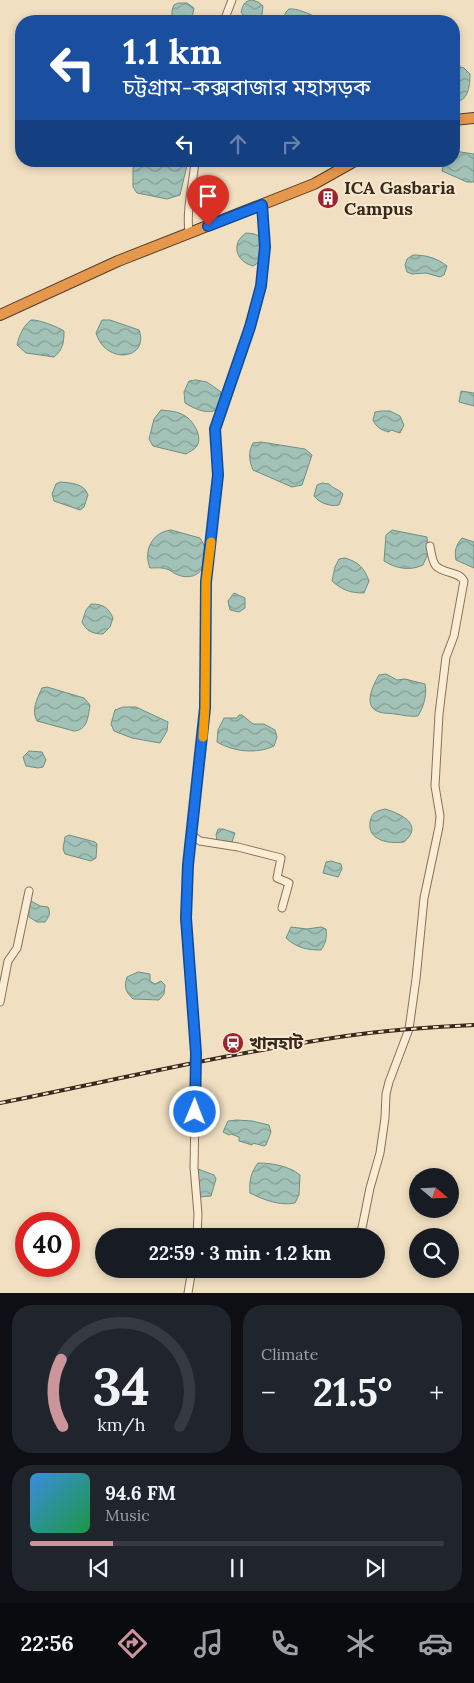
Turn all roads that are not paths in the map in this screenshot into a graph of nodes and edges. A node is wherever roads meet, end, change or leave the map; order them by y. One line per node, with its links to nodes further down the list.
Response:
1 (232, 0): 2 (street)
2 (226, 15)
3 (474, 118): 4 (highway)
4 (460, 119)
5 (194, 167): 8 (street)
6 (344, 167): 7 (highway)
7 (262, 205): 8 (highway); 11 (street)
8 (189, 233): 9 (highway)
9 (0, 315)
10 (430, 546): 16 (street)
11 (192, 835): 13 (street); 15 (street)
12 (30, 891): 14 (street)
13 (282, 908)
14 (0, 1002)
15 (197, 1228)
16 (362, 1228)
17 (190, 1278): 18 (street)
18 (188, 1293)

